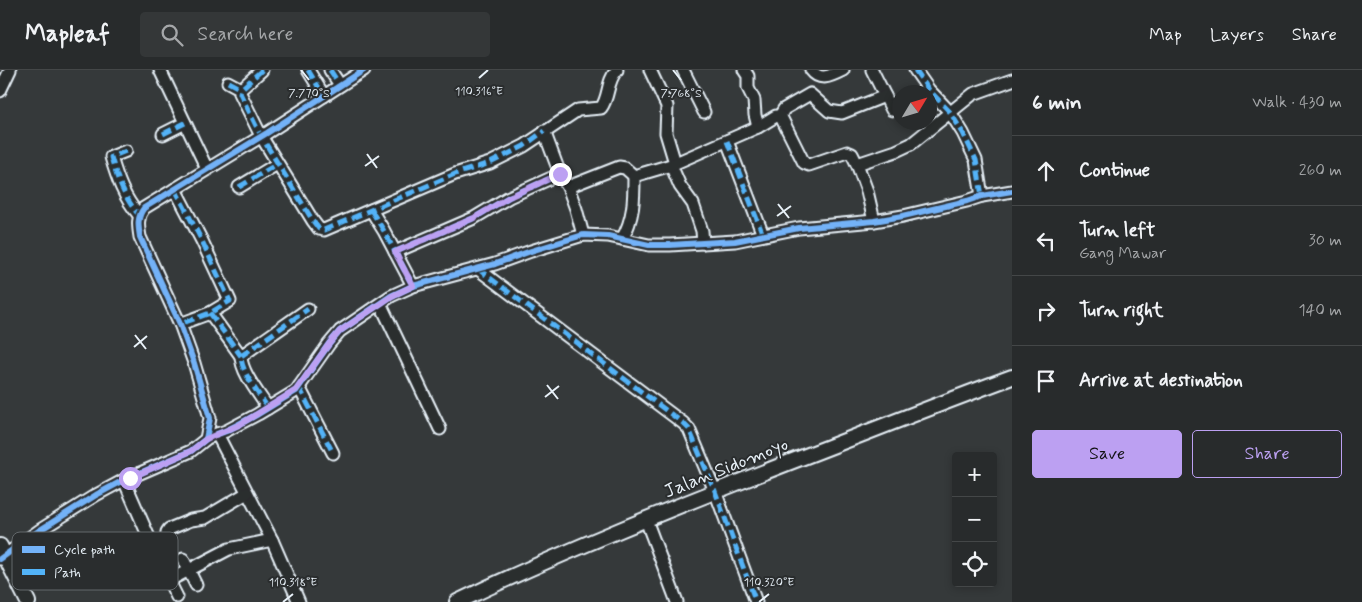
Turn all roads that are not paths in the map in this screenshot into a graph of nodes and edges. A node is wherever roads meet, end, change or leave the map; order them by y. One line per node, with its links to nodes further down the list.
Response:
1 (10, 70): 20 (street)
2 (160, 70): 27 (street)
3 (262, 70): 19 (street)
4 (308, 70): 21 (street)
5 (330, 70): 18 (street)
6 (364, 70): 15 (street)
7 (617, 70): 29 (street)
8 (650, 70): 35 (street)
9 (683, 70): 24 (street)
10 (744, 70): 28 (street)
11 (810, 70): 12 (street)
12 (843, 70)
13 (872, 70): 22 (street)
14 (916, 70): 25 (street)
15 (351, 73): 18 (street)
16 (1012, 80): 25 (street)
17 (228, 82): 19 (street)
18 (340, 85): 21 (street)
19 (241, 89): 31 (street)
20 (0, 90)
21 (324, 96): 31 (street)
22 (885, 96): 23 (street); 26 (street)
23 (892, 110)
24 (704, 112)
25 (950, 112): 36 (street); 43 (street)
26 (780, 116): 28 (street); 36 (street)
27 (185, 123): 30 (street); 37 (street)
28 (758, 127): 32 (street)
29 (544, 131): 39 (street); 44 (street)
30 (163, 134)
31 (261, 136): 34 (street); 37 (street)
32 (727, 140): 35 (street); 48 (street)
33 (126, 151): 45 (street)
34 (277, 164): 40 (street); 44 (street)
35 (673, 164): 38 (street); 50 (street)
36 (857, 164): 46 (street)
37 (207, 169): 41 (street)
38 (634, 176): 39 (street); 49 (street)
39 (564, 181): 47 (street); 51 (street)
40 (239, 187)
41 (175, 188): 45 (street); 56 (street)
42 (1012, 191): 43 (street)
43 (982, 196): 46 (street)
44 (371, 210): 51 (street)
45 (139, 214): 57 (street)
46 (874, 222): 48 (street)
47 (583, 235): 49 (street); 52 (street)
48 (763, 236): 50 (street)
49 (622, 239): 50 (street)
50 (703, 243)
51 (395, 252): 53 (street)
52 (478, 269): 53 (street); 66 (street)
53 (413, 286): 54 (street)
54 (381, 304): 60 (street); 62 (street)
55 (308, 309): 58 (street)
56 (210, 313): 57 (street); 58 (street)
57 (180, 324): 63 (street)
58 (241, 356): 61 (street)
59 (1012, 378): 66 (main road, Jalan Sidomoyo)
60 (299, 387): 61 (street); 64 (street)
61 (268, 408): 63 (street)
62 (440, 429)
63 (211, 437): 65 (street); 67 (street)
64 (333, 454)
65 (124, 480): 69 (street); 70 (street)
66 (715, 491): 68 (main road, Jalan Sidomoyo); 86 (street)
67 (247, 493): 71 (street); 72 (street)
68 (646, 520): 84 (main road, Jalan Sidomoyo); 85 (street)
69 (37, 532)
70 (146, 532)
71 (166, 532)
72 (272, 540): 75 (street); 83 (street)
73 (2, 554): 76 (main road)
74 (183, 559): 75 (street)
75 (188, 570): 77 (street); 78 (street)
76 (12, 572)
77 (178, 576)
78 (196, 585)
79 (22, 590): 82 (main road)
80 (173, 590): 81 (street)
81 (177, 597)
82 (28, 602)
83 (299, 602)
84 (456, 602)
85 (677, 602)
86 (756, 602)

